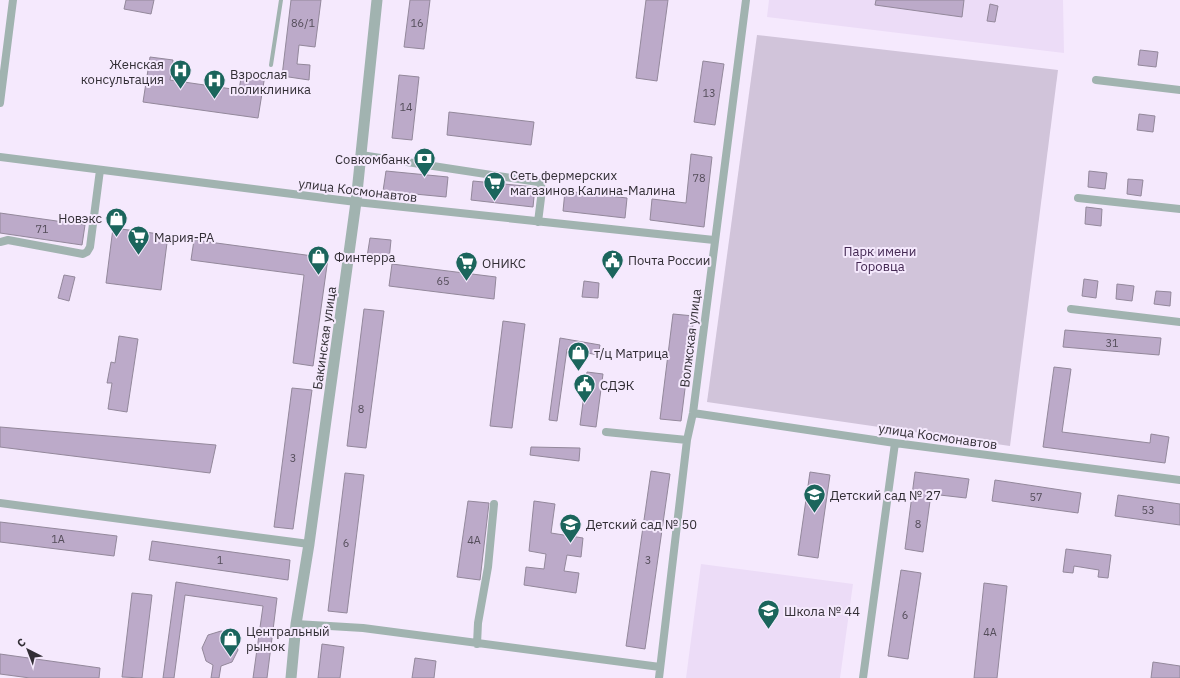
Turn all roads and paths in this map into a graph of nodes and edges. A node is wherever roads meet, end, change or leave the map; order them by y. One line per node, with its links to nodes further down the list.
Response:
1 (13, 0): 8 (street)
2 (282, 0): 5 (lane)
3 (377, 0): 9 (street, Бакинская улица)
4 (746, 0): 16 (street, Волжская улица)
5 (271, 66)
6 (1096, 80): 7 (street)
7 (1180, 90)
8 (0, 103)
9 (361, 155): 13 (street, Бакинская улица); 15 (street)
10 (0, 157): 11 (street, улица Космонавтов)
11 (100, 170): 13 (street, улица Космонавтов); 17 (street)
12 (1078, 198): 14 (street)
13 (356, 202): 15 (street, улица Космонавтов); 27 (street, Бакинская улица)
14 (1180, 209)
15 (538, 222): 16 (street, улица Космонавтов)
16 (714, 240): 20 (street, Волжская улица)
17 (0, 242)
18 (1071, 309): 19 (street)
19 (1180, 322)
20 (693, 413): 22 (street, Волжская улица); 23 (street, улица Космонавтов)
21 (606, 432): 22 (street)
22 (687, 440): 30 (street, Волжская улица)
23 (895, 443): 24 (street, улица Космонавтов); 33 (street)
24 (1180, 480)
25 (0, 503): 27 (street)
26 (494, 504): 29 (street)
27 (309, 544): 28 (street, Бакинская улица)
28 (296, 624): 29 (street); 31 (street, Бакинская улица)
29 (477, 644): 30 (street)
30 (660, 668): 32 (street, Волжская улица)
31 (291, 678)
32 (659, 678)
33 (863, 678)

